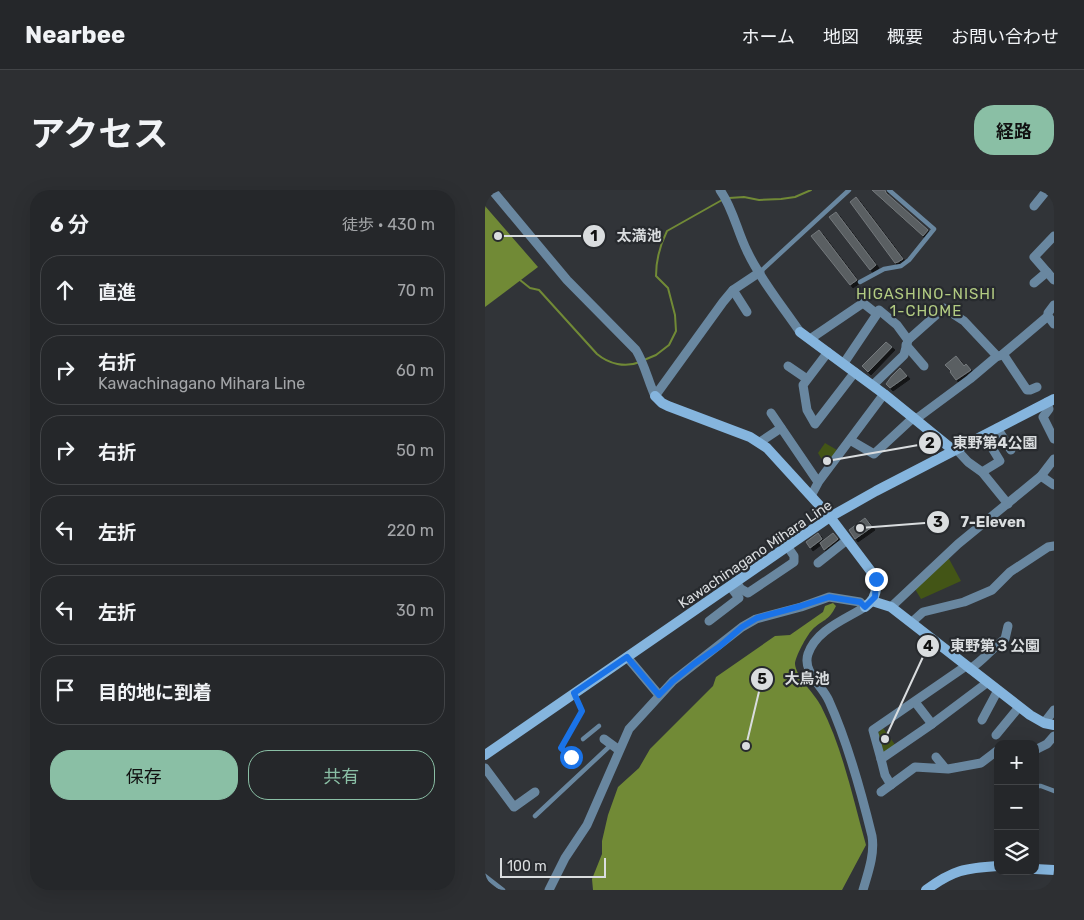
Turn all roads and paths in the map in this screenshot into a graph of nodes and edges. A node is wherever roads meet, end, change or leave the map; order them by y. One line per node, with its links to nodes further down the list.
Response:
1 (493, 190): 31 (street)
2 (720, 190): 8 (street)
3 (849, 190): 8 (lane)
4 (889, 190): 11 (lane)
5 (1047, 190): 6 (street)
6 (1034, 206)
7 (1054, 236): 9 (street)
8 (760, 272): 13 (street); 18 (street)
9 (1047, 272): 10 (street); 12 (street)
10 (1054, 280)
11 (860, 282)
12 (1034, 283)
13 (733, 290): 16 (street); 31 (street)
14 (1054, 305): 17 (street)
15 (879, 310): 20 (street)
16 (747, 312)
17 (1051, 320): 22 (street)
18 (800, 332): 19 (street)
19 (810, 339): 21 (street); 23 (street)
20 (907, 343): 22 (street); 25 (street); 28 (street)
21 (828, 352): 23 (street); 27 (street)
22 (1000, 355): 29 (street); 34 (street)
23 (844, 363): 26 (street)
24 (788, 366): 27 (street)
25 (924, 366)
26 (855, 372): 27 (street); 28 (street)
27 (807, 379)
28 (873, 385): 30 (street)
29 (1037, 387)
30 (885, 394): 34 (street); 39 (street)
31 (655, 396): 40 (street)
32 (1051, 400): 36 (street, Kawachinagano Mihara Line); 38 (street)
33 (771, 413): 35 (street)
34 (915, 418): 39 (street); 41 (street)
35 (781, 428): 40 (street); 46 (street)
36 (997, 428): 37 (street, Kawachinagano Mihara Line); 42 (street)
37 (984, 435): 41 (street, Kawachinagano Mihara Line); 44 (street)
38 (1054, 439)
39 (849, 440): 46 (street)
40 (760, 442): 48 (street)
41 (955, 450): 44 (street); 50 (street, Kawachinagano Mihara Line)
42 (1011, 450)
43 (1054, 459): 45 (street)
44 (982, 472): 49 (street)
45 (1041, 476): 47 (street); 49 (street)
46 (818, 482): 48 (street)
47 (1054, 485)
48 (811, 496): 50 (street)
49 (1008, 504): 57 (street)
50 (830, 517): 51 (street); 52 (street, Kawachinagano Mihara Line)
51 (847, 540): 54 (street); 56 (street)
52 (787, 546): 55 (street, Kawachinagano Mihara Line); 55 (street)
53 (1054, 546): 59 (street)
54 (818, 563)
55 (733, 584): 58 (street); 61 (street, Kawachinagano Mihara Line)
56 (869, 604): 57 (street); 66 (street); 97 (street)
57 (891, 607): 59 (street)
58 (709, 621)
59 (912, 622): 62 (street)
60 (1008, 626): 62 (street)
61 (627, 657): 65 (street, Kawachinagano Mihara Line); 66 (street)
62 (968, 668): 63 (street); 67 (street)
63 (988, 682): 64 (street); 71 (street)
64 (998, 690): 68 (street); 70 (street)
65 (574, 693): 79 (street, Kawachinagano Mihara Line); 80 (lane)
66 (659, 695): 76 (street)
67 (915, 702): 71 (street); 82 (street)
68 (1019, 707): 72 (street); 73 (street)
69 (1054, 710): 72 (street)
70 (982, 720)
71 (932, 724): 82 (street)
72 (1049, 724)
73 (996, 734)
74 (1054, 736): 77 (street)
75 (583, 739): 76 (lane)
76 (611, 744): 90 (lane); 96 (street)
77 (1039, 748)
78 (994, 753): 84 (street)
79 (485, 755)
80 (571, 757)
81 (936, 757): 84 (street)
82 (881, 759): 85 (street)
83 (485, 768): 88 (street)
84 (945, 768): 85 (street)
85 (891, 785): 89 (street)
86 (1039, 786): 87 (lane)
87 (1054, 791)
88 (535, 792)
89 (881, 792)
90 (535, 816)
91 (994, 866): 98 (street)
92 (1039, 869): 93 (street)
93 (1054, 870)
94 (485, 876): 95 (lane)
95 (503, 890)
96 (549, 890)
97 (863, 890)
98 (926, 890)

